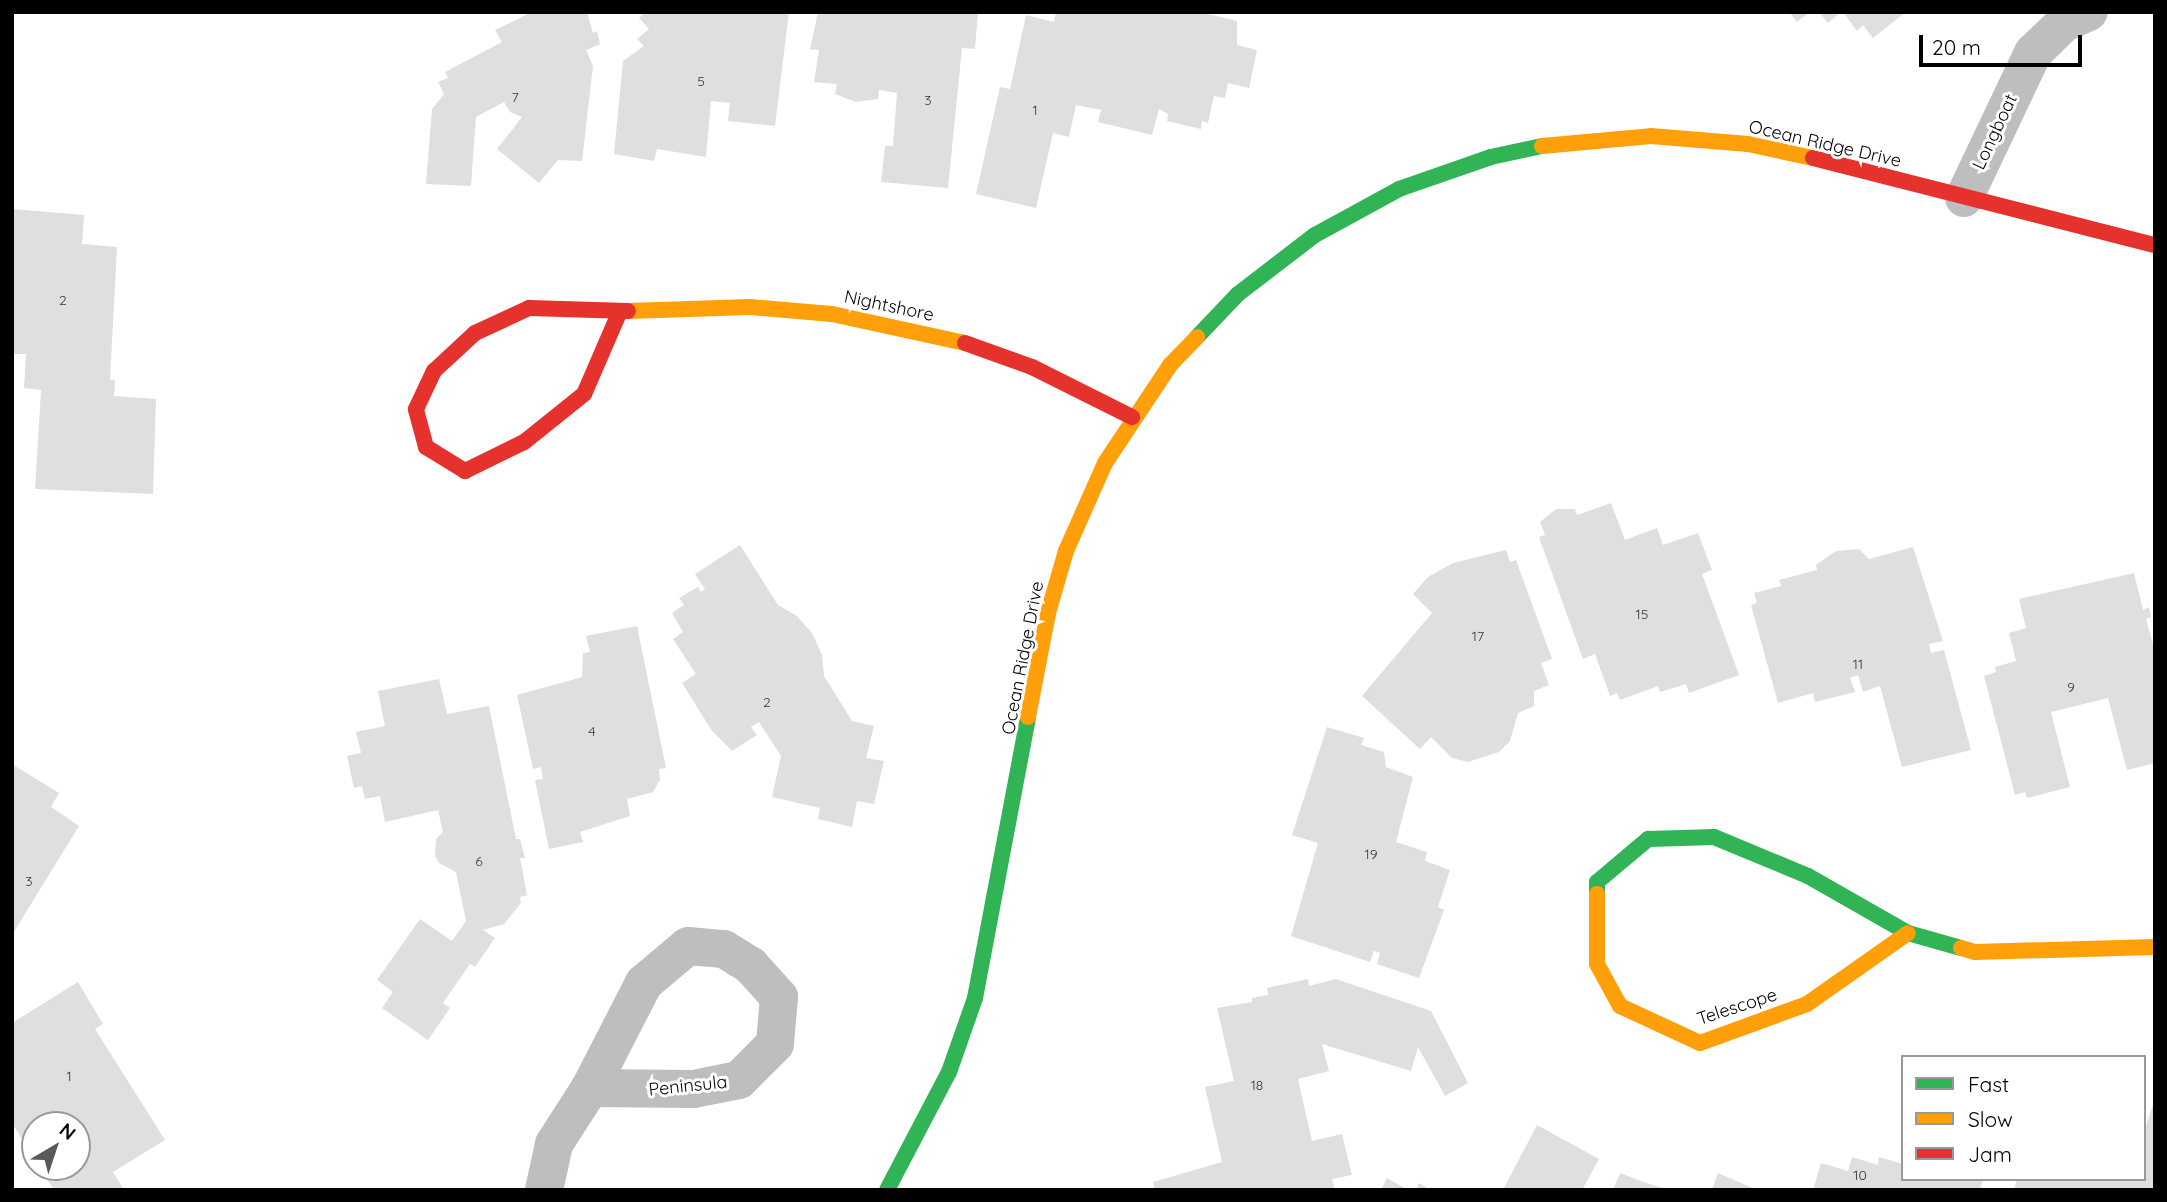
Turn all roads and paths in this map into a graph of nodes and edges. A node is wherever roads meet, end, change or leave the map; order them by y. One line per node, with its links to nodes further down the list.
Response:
1 (2089, 12): 2 (street, Longboat)
2 (1964, 198): 3 (street, Ocean Ridge Drive); 5 (street, Ocean Ridge Drive)
3 (2155, 245)
4 (620, 311): 4 (street, Nightshore); 5 (street, Nightshore)
5 (1132, 417): 10 (street, Ocean Ridge Drive)
6 (1908, 933): 6 (street, Telescope); 7 (street, Telescope)
7 (2155, 947)
8 (590, 1088): 8 (street, Peninsula); 9 (street, Peninsula)
9 (544, 1190)
10 (887, 1190)

